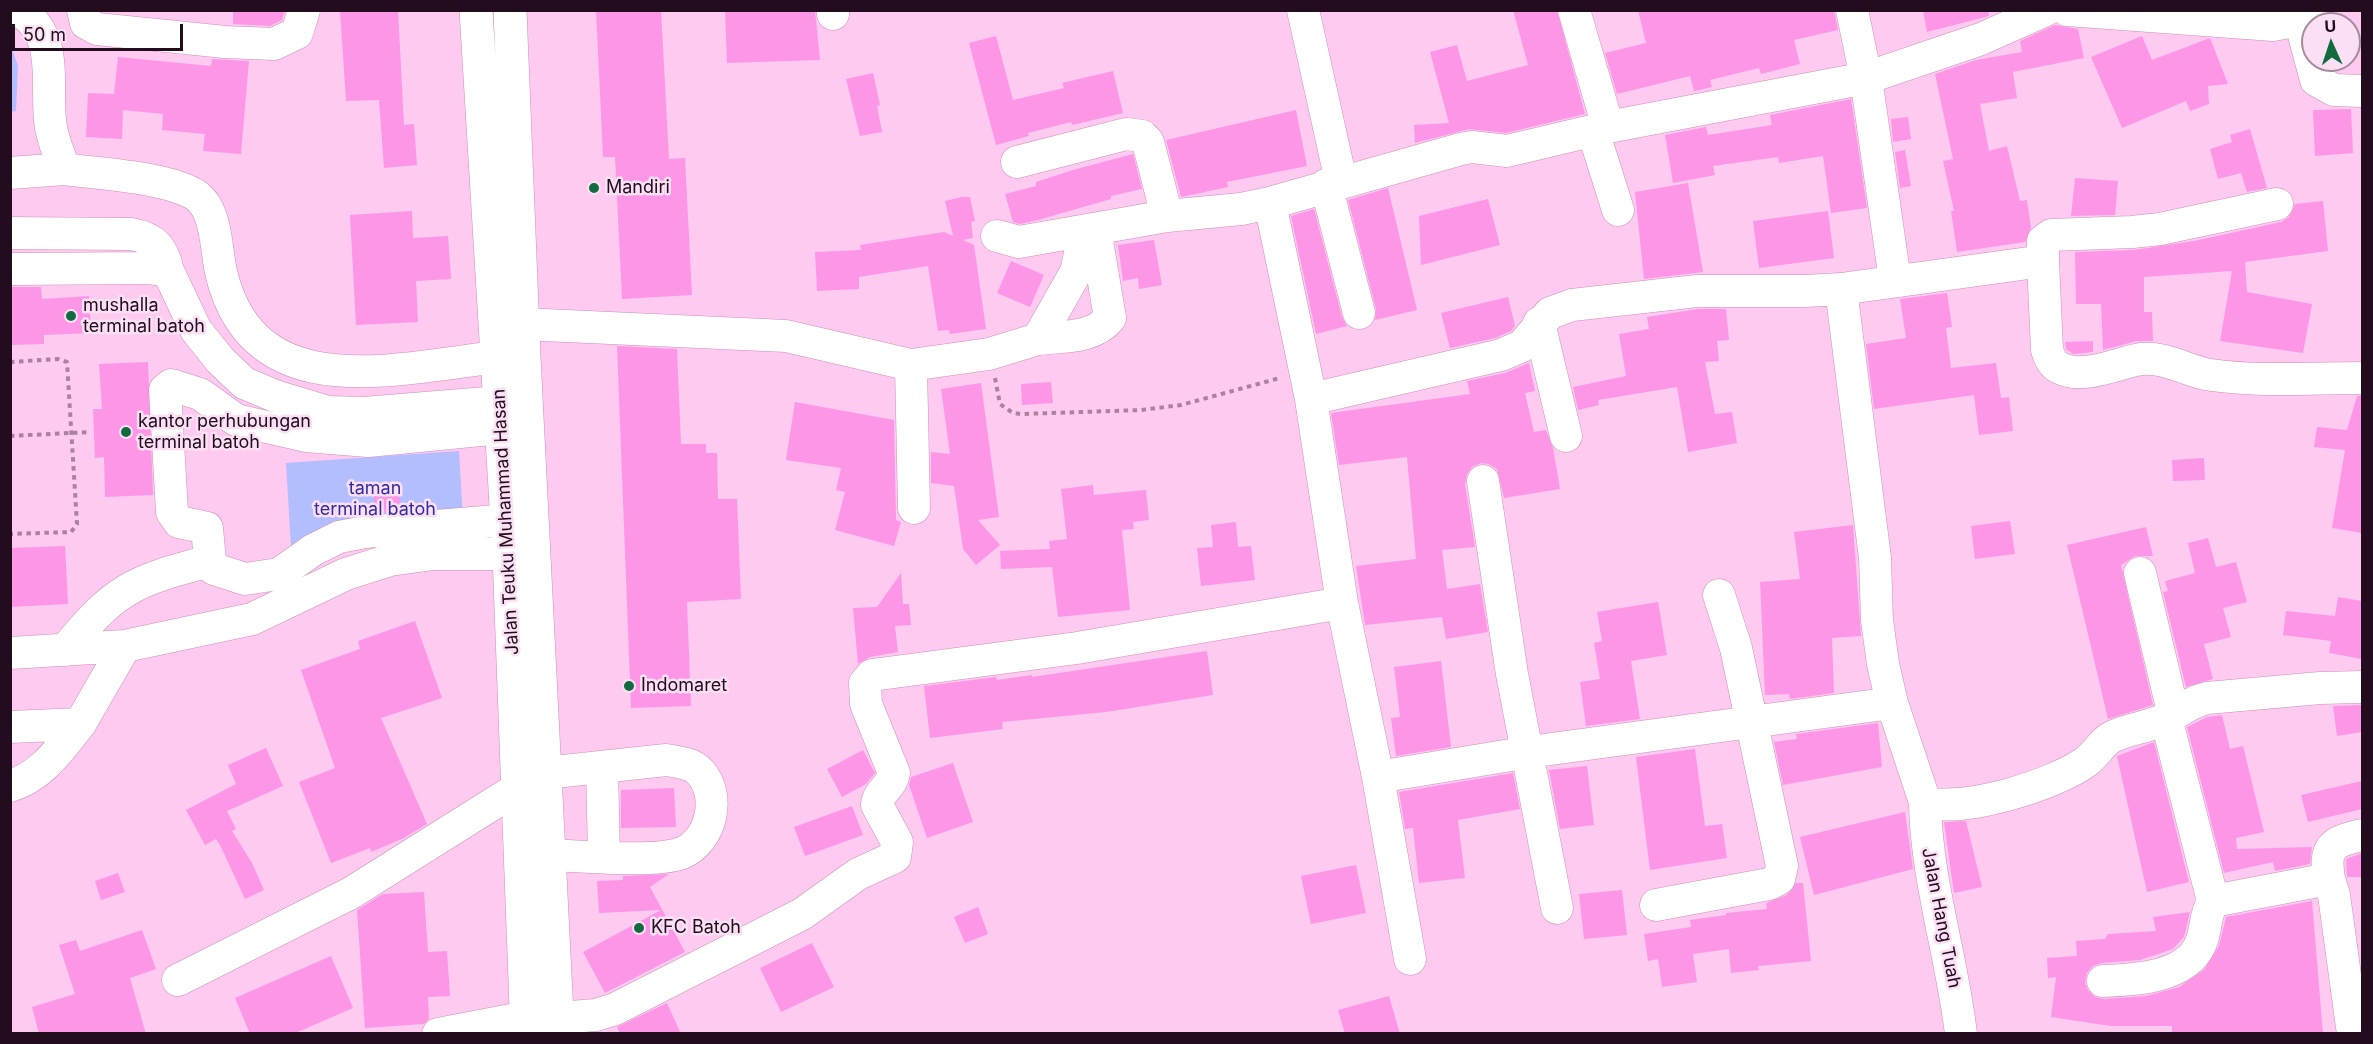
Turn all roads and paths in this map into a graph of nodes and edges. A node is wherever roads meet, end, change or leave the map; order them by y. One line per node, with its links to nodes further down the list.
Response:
1 (18, 10): 17 (street)
2 (83, 10): 3 (street)
3 (304, 10)
4 (476, 10): 37 (highway, Jalan Teuku Muhammad Hasan)
5 (510, 10): 34 (highway, Jalan Teuku Muhammad Hasan)
6 (1303, 10): 19 (street)
7 (1574, 10): 15 (street)
8 (1852, 10): 13 (street)
9 (2046, 10): 13 (street)
10 (2067, 10): 11 (street)
11 (2301, 16)
12 (2315, 72): 14 (street)
13 (1866, 78): 15 (street); 30 (street)
14 (2362, 91)
15 (1601, 129): 19 (street); 22 (street)
16 (1017, 162): 23 (street)
17 (64, 169): 18 (street); 37 (street)
18 (10, 173)
19 (1334, 183): 20 (street); 32 (street)
20 (1269, 203): 23 (street); 41 (street)
21 (2277, 204): 27 (street)
22 (1618, 210)
23 (1167, 216): 24 (street)
24 (1090, 230): 26 (street); 35 (street); 35 (street)
25 (10, 233): 29 (street)
26 (997, 236)
27 (2043, 261): 30 (street); 40 (street)
28 (10, 268): 29 (street)
29 (168, 271): 42 (street)
30 (1895, 280): 31 (street)
31 (1841, 289): 33 (street); 60 (street, Jalan Hang Tuah)
32 (1359, 313)
33 (1539, 323): 41 (street); 45 (street)
34 (522, 324): 37 (highway, Jalan Teuku Muhammad Hasan); 39 (street)
35 (1038, 339): 36 (street)
36 (989, 354): 39 (street); 41 (path)
37 (511, 357): 42 (highway, Jalan Teuku Muhammad Hasan)
38 (10, 362): 44 (path)
39 (911, 365): 48 (street)
40 (2362, 378)
41 (1308, 385): 55 (street)
42 (514, 415): 49 (highway, Jalan Teuku Muhammad Hasan); 52 (street)
43 (90, 432): 44 (path)
44 (72, 433): 46 (path); 50 (path)
45 (1566, 435)
46 (10, 436)
47 (1483, 481): 65 (street)
48 (914, 508)
49 (520, 519): 51 (highway, Jalan Teuku Muhammad Hasan); 52 (street)
50 (10, 534)
51 (522, 554): 56 (street); 68 (highway, Jalan Teuku Muhammad Hasan)
52 (210, 561): 57 (street)
53 (2139, 573): 61 (street)
54 (1719, 595): 62 (street)
55 (1342, 603): 67 (street); 81 (street)
56 (125, 646): 57 (street); 63 (street)
57 (65, 650): 58 (street)
58 (10, 653)
59 (2362, 687): 61 (street)
60 (1892, 703): 62 (street); 70 (street, Jalan Hang Tuah)
61 (2170, 715): 70 (street); 75 (street)
62 (1750, 722): 65 (street); 76 (street)
63 (80, 724): 64 (street); 69 (street)
64 (10, 727)
65 (1528, 753): 67 (street); 77 (street)
66 (602, 767): 68 (street); 73 (street); 73 (street)
67 (1378, 777): 78 (street)
68 (531, 781): 72 (highway, Jalan Teuku Muhammad Hasan); 79 (street); 81 (highway, Jalan Teuku Muhammad Hasan)
69 (10, 786)
70 (1925, 801): 83 (street, Jalan Hang Tuah)
71 (2362, 836): 74 (street)
72 (549, 855): 73 (street); 81 (highway, Jalan Teuku Muhammad Hasan)
73 (604, 856)
74 (2329, 879): 75 (street); 84 (street)
75 (2213, 901): 80 (street)
76 (1656, 905)
77 (1557, 908)
78 (1410, 959)
79 (178, 980)
80 (2103, 981)
81 (542, 1026): 82 (street)
82 (438, 1034)
83 (1961, 1034)
84 (2353, 1034)

